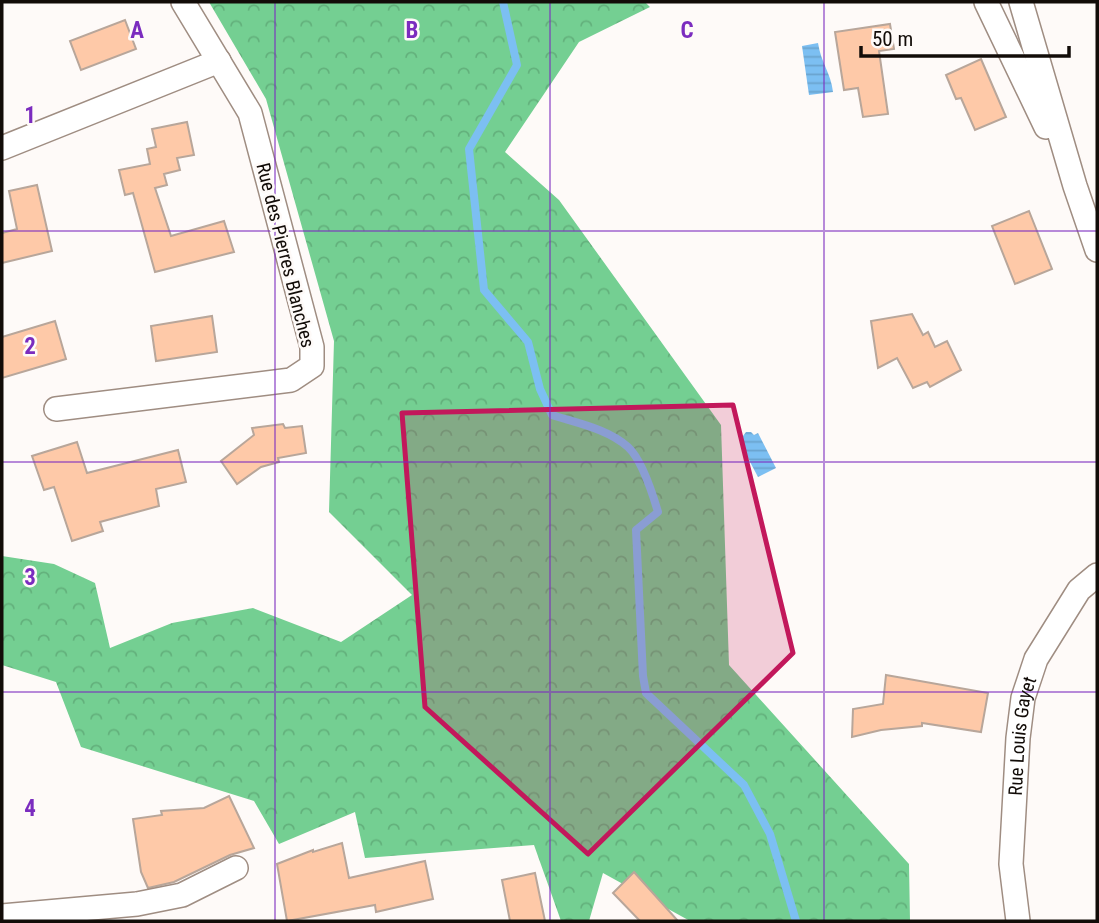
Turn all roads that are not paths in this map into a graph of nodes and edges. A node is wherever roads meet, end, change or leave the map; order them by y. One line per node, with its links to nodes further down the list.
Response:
1 (183, 2): 4 (street, Rue des Pierres Blanches)
2 (986, 2): 6 (street)
3 (1021, 2): 6 (street)
4 (219, 61): 5 (street); 8 (street, Rue des Pierres Blanches)
5 (2, 148)
6 (1075, 186): 7 (street)
7 (1097, 250)
8 (57, 409)
9 (1097, 575): 12 (street, Rue Louis Gayet)
10 (236, 868): 11 (street)
11 (2, 916)
12 (1018, 921)

